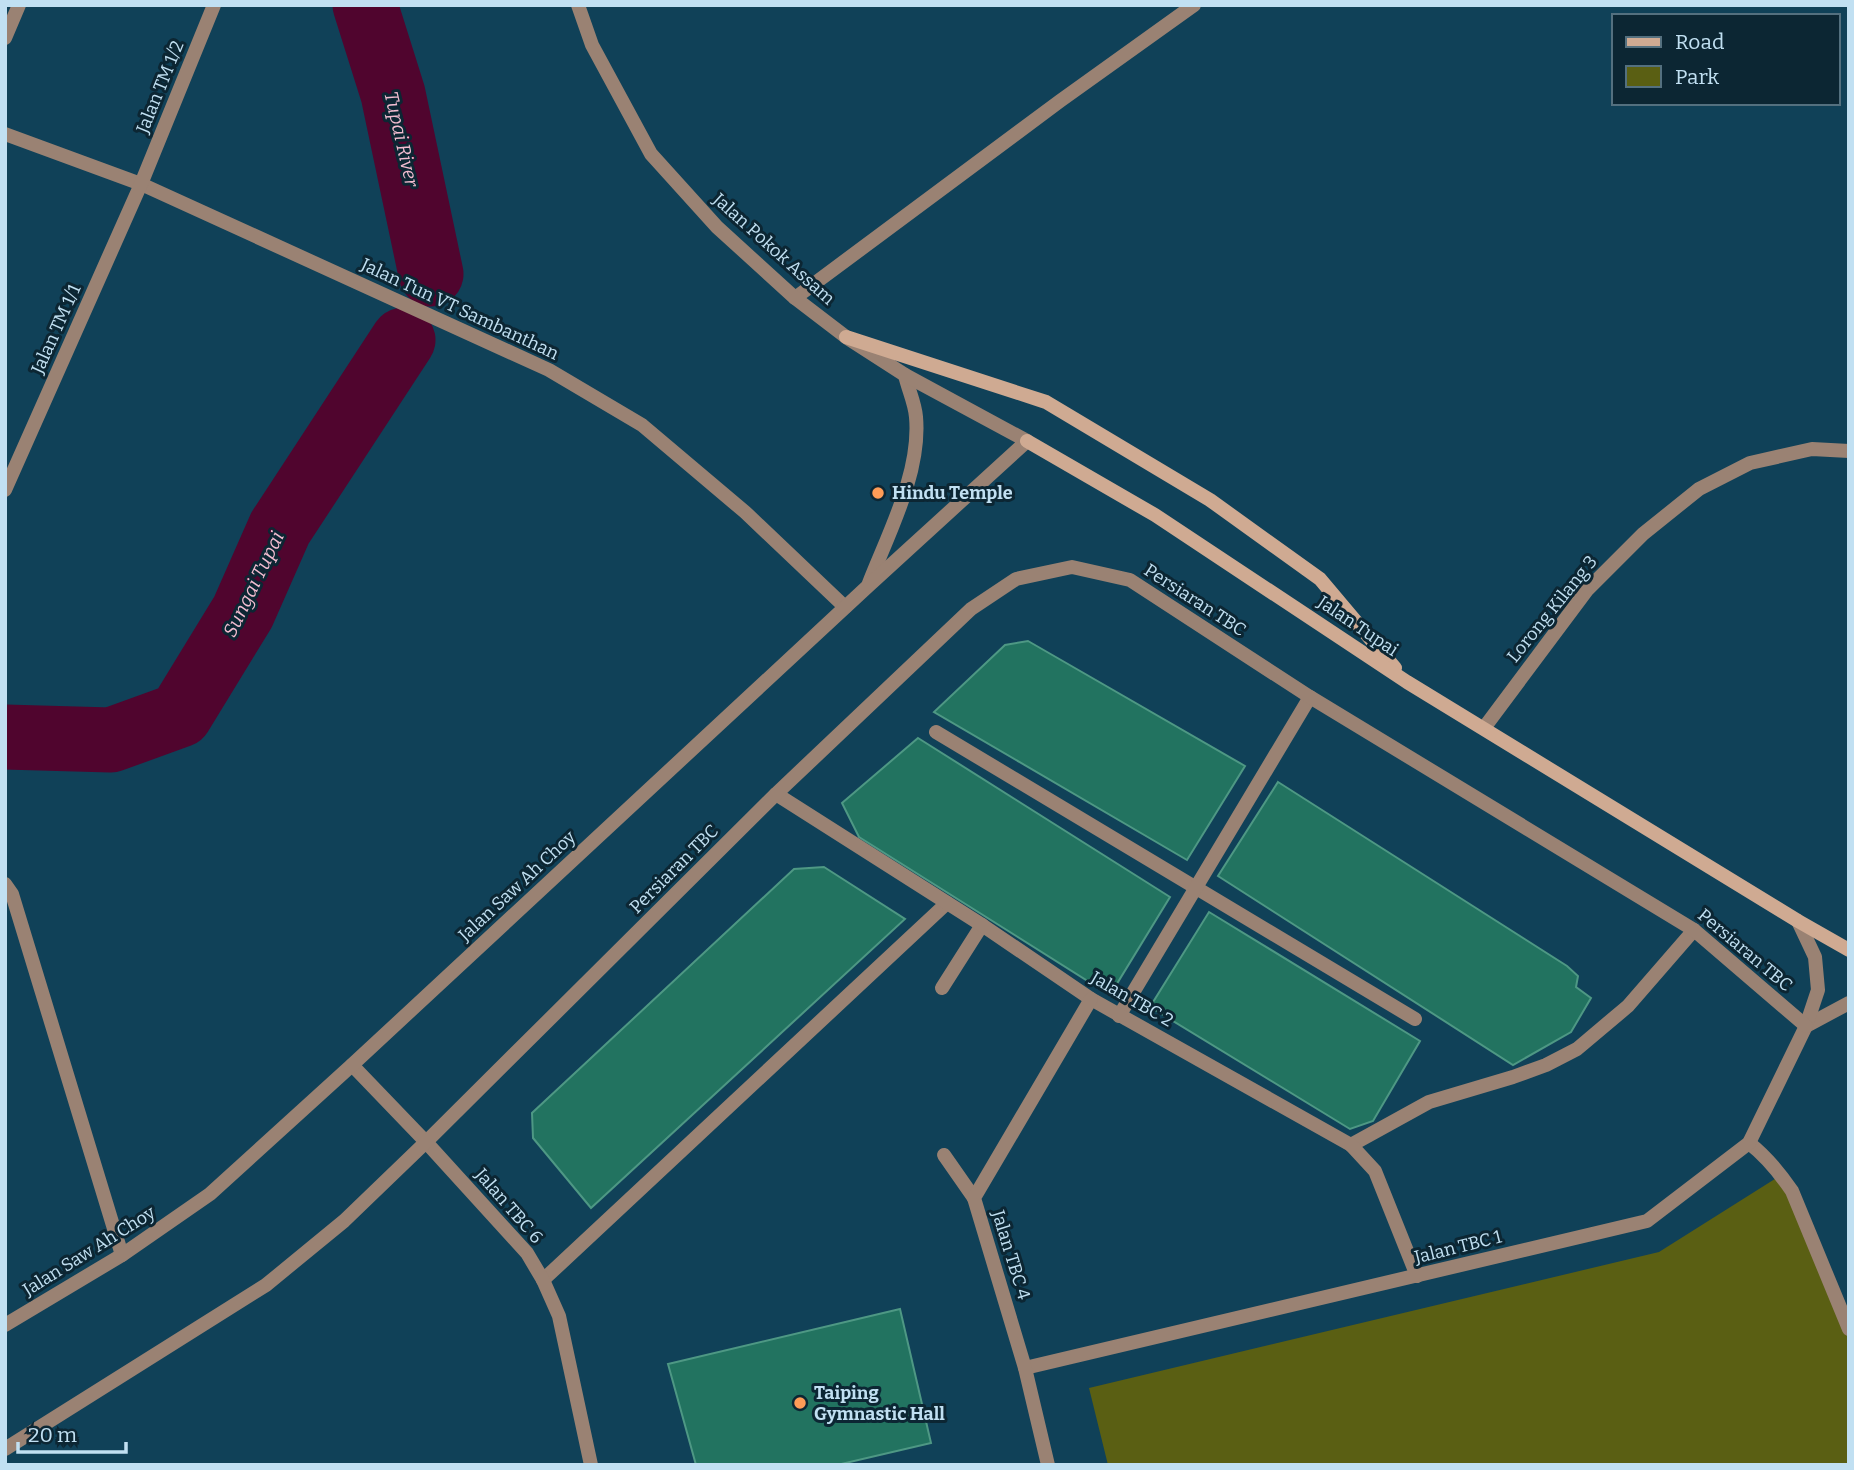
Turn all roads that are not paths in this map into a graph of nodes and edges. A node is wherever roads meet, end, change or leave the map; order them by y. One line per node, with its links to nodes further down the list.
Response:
1 (19, 5): 5 (street)
2 (214, 5): 7 (street, Jalan TM 1/2)
3 (578, 5): 8 (street, Jalan Pokok Assam)
4 (1194, 5): 8 (street)
5 (5, 38)
6 (5, 134): 7 (street, Jalan Tun VT Sambanthan)
7 (141, 184): 13 (street, Jalan TM 1/1); 15 (street, Jalan Tun VT Sambanthan)
8 (795, 298): 9 (street, Jalan Pokok Assam)
9 (846, 337): 10 (street, Jalan Tupai); 16 (main road)
10 (905, 375): 11 (street, Jalan Tupai); 14 (street)
11 (1027, 441): 14 (street, Jalan Saw Ah Choy); 16 (main road, Jalan Tupai)
12 (1849, 451): 18 (street, Lorong Kilang 3)
13 (5, 490)
14 (867, 587): 15 (street, Jalan Saw Ah Choy)
15 (845, 607): 34 (street, Jalan Saw Ah Choy)
16 (1407, 682): 18 (main road, Jalan Tupai)
17 (1310, 697): 20 (street, Persiaran TBC); 22 (street); 26 (street, Persiaran TBC)
18 (1484, 729): 24 (main road, Jalan Tupai)
19 (936, 732): 22 (street)
20 (776, 794): 23 (street, Jalan TBC 2); 35 (street, Persiaran TBC)
21 (5, 884): 40 (street)
22 (1196, 888): 31 (street); 32 (street)
23 (947, 903): 25 (street, Jalan TBC 2); 42 (street)
24 (1798, 921): 27 (main road, Jalan Tupai); 33 (street, Jalan TBC 1)
25 (982, 925): 28 (street); 29 (street, Jalan TBC 2)
26 (1693, 930): 33 (street, Persiaran TBC); 37 (street)
27 (1849, 950)
28 (942, 988)
29 (1091, 999): 31 (street, Jalan TBC 2); 39 (street, Jalan TBC 4)
30 (1849, 1003): 33 (street)
31 (1119, 1016): 37 (street, Jalan TBC 2)
32 (1415, 1018)
33 (1806, 1027): 36 (street, Jalan TBC 1)
34 (352, 1065): 35 (street, Jalan TBC 6); 40 (street, Jalan Saw Ah Choy)
35 (426, 1142): 42 (street, Jalan TBC 6); 46 (street, Persiaran TBC)
36 (1749, 1143): 41 (street, Jalan TBC 1); 44 (street)
37 (1351, 1145): 41 (street, Jalan TBC 2)
38 (944, 1155): 39 (street)
39 (974, 1198): 45 (street, Jalan TBC 4)
40 (122, 1255): 43 (street, Jalan Saw Ah Choy)
41 (1417, 1276): 45 (street, Jalan TBC 1)
42 (543, 1280): 47 (street, Jalan TBC 6)
43 (5, 1325)
44 (1849, 1329)
45 (1026, 1368): 48 (street, Jalan TBC 4)
46 (5, 1449)
47 (591, 1465)
48 (1048, 1465)

